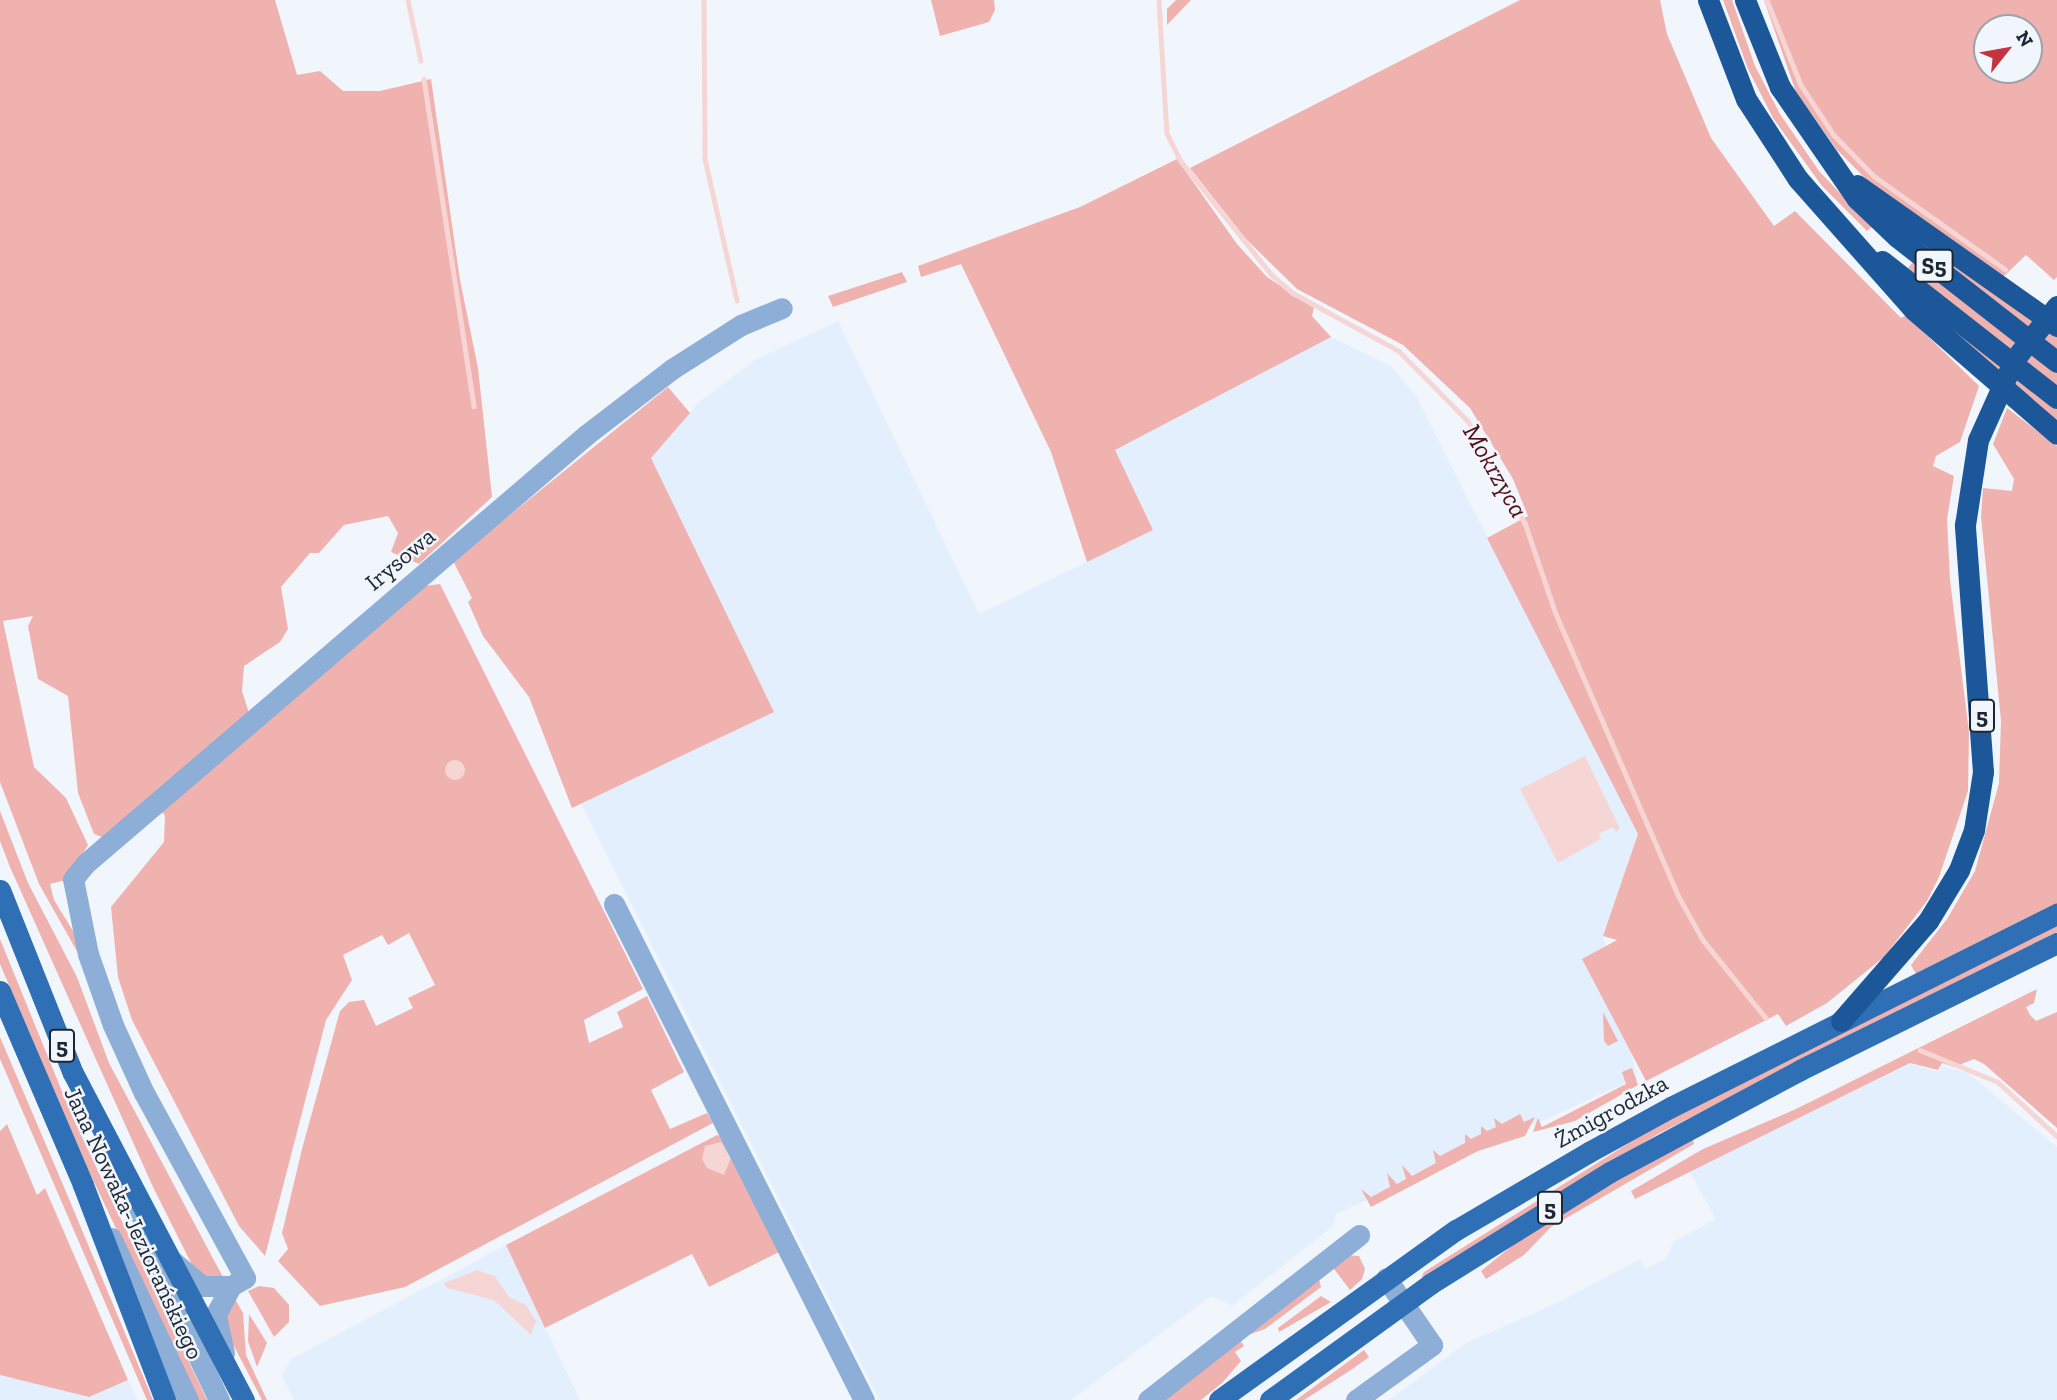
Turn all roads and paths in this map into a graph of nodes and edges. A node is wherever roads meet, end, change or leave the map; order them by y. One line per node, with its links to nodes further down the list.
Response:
1 (1708, 0): 4 (highway)
2 (1745, 0): 3 (highway)
3 (1825, 156): 7 (highway); 8 (highway, S5)
4 (1844, 232): 9 (highway, S5); 10 (highway)
5 (2057, 306): 16 (highway, 5, bridge)
6 (782, 308): 22 (street, Irysowa)
7 (2057, 326)
8 (2057, 362)
9 (2057, 398)
10 (2057, 435)
11 (0, 890): 18 (main road, Jana Nowaka-Jeziorańskiego / 5)
12 (614, 904): 29 (street)
13 (2057, 914): 16 (main road, Żmigrodzka)
14 (2057, 943): 23 (main road, 5)
15 (0, 991): 17 (main road, Jana Nowaka-Jeziorańskiego / 5)
16 (1841, 1021): 21 (main road, Żmigrodzka / 5)
17 (83, 1185): 25 (main road, 5); 26 (street, Jana Nowaka-Jeziorańskiego)
18 (135, 1196): 20 (main road, 5); 27 (street, Jana Nowaka-Jeziorańskiego)
19 (1359, 1235): 30 (street)
20 (168, 1256): 22 (street); 24 (main road, 5)
21 (1386, 1278): 23 (street); 31 (main road, Żmigrodzka / 5)
22 (231, 1286): 24 (street)
23 (1402, 1303): 32 (main road, 5); 33 (street)
24 (229, 1370): 28 (main road, 5)
25 (164, 1400)
26 (188, 1400)
27 (219, 1400)
28 (244, 1400)
29 (864, 1400)
30 (1148, 1400)
31 (1219, 1400)
32 (1270, 1400)
33 (1356, 1400)

